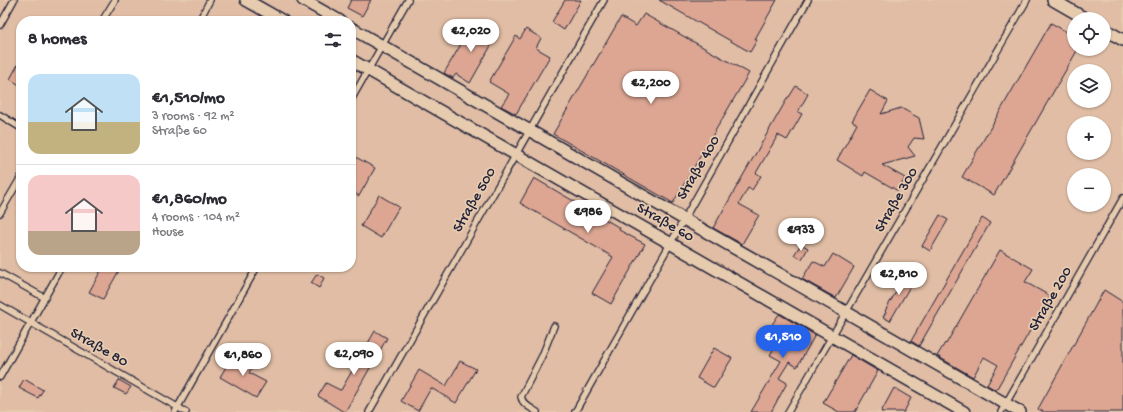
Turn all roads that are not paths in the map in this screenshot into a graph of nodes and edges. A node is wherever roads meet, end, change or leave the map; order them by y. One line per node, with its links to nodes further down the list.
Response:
1 (14, 0): 16 (lane)
2 (115, 0): 12 (lane)
3 (210, 0): 13 (lane)
4 (246, 0): 14 (street)
5 (303, 0): 15 (street)
6 (408, 0): 20 (lane)
7 (604, 0): 26 (lane, Straße 500)
8 (808, 0): 31 (lane, Straße 400)
9 (1027, 0): 38 (lane, Straße 300)
10 (1053, 0): 11 (street)
11 (1074, 12)
12 (105, 16)
13 (202, 16)
14 (274, 16)
15 (331, 16)
16 (0, 25)
17 (356, 31): 20 (street)
18 (1111, 33): 19 (street)
19 (1123, 40)
20 (382, 45): 22 (lane); 26 (street)
21 (356, 63): 22 (street, Straße 60)
22 (368, 69): 23 (lane); 27 (street, Straße 60)
23 (356, 91)
24 (0, 115): 25 (lane)
25 (16, 125)
26 (529, 130): 27 (lane, Straße 500); 31 (street)
27 (515, 154): 32 (street, Straße 60); 46 (lane, Straße 500)
28 (16, 186): 30 (lane)
29 (1123, 198): 43 (lane, Straße 200)
30 (0, 213)
31 (683, 219): 32 (lane, Straße 400); 38 (street)
32 (670, 243): 41 (street, Straße 60); 48 (lane, Straße 400)
33 (0, 272): 36 (lane)
34 (59, 272): 36 (lane)
35 (254, 272): 44 (lane)
36 (45, 298): 39 (lane)
37 (0, 305): 39 (lane, Straße 80)
38 (845, 312): 41 (lane, Straße 300); 43 (street)
39 (31, 323): 42 (lane); 44 (lane, Straße 80)
40 (554, 326): 47 (lane)
41 (831, 336): 49 (lane, Straße 300); 50 (street, Straße 60)
42 (0, 377)
43 (1003, 408): 51 (street)
44 (176, 410): 45 (lane, Straße 80)
45 (186, 412)
46 (369, 412)
47 (537, 412)
48 (575, 412)
49 (788, 412)
50 (964, 412)
51 (1020, 412)

